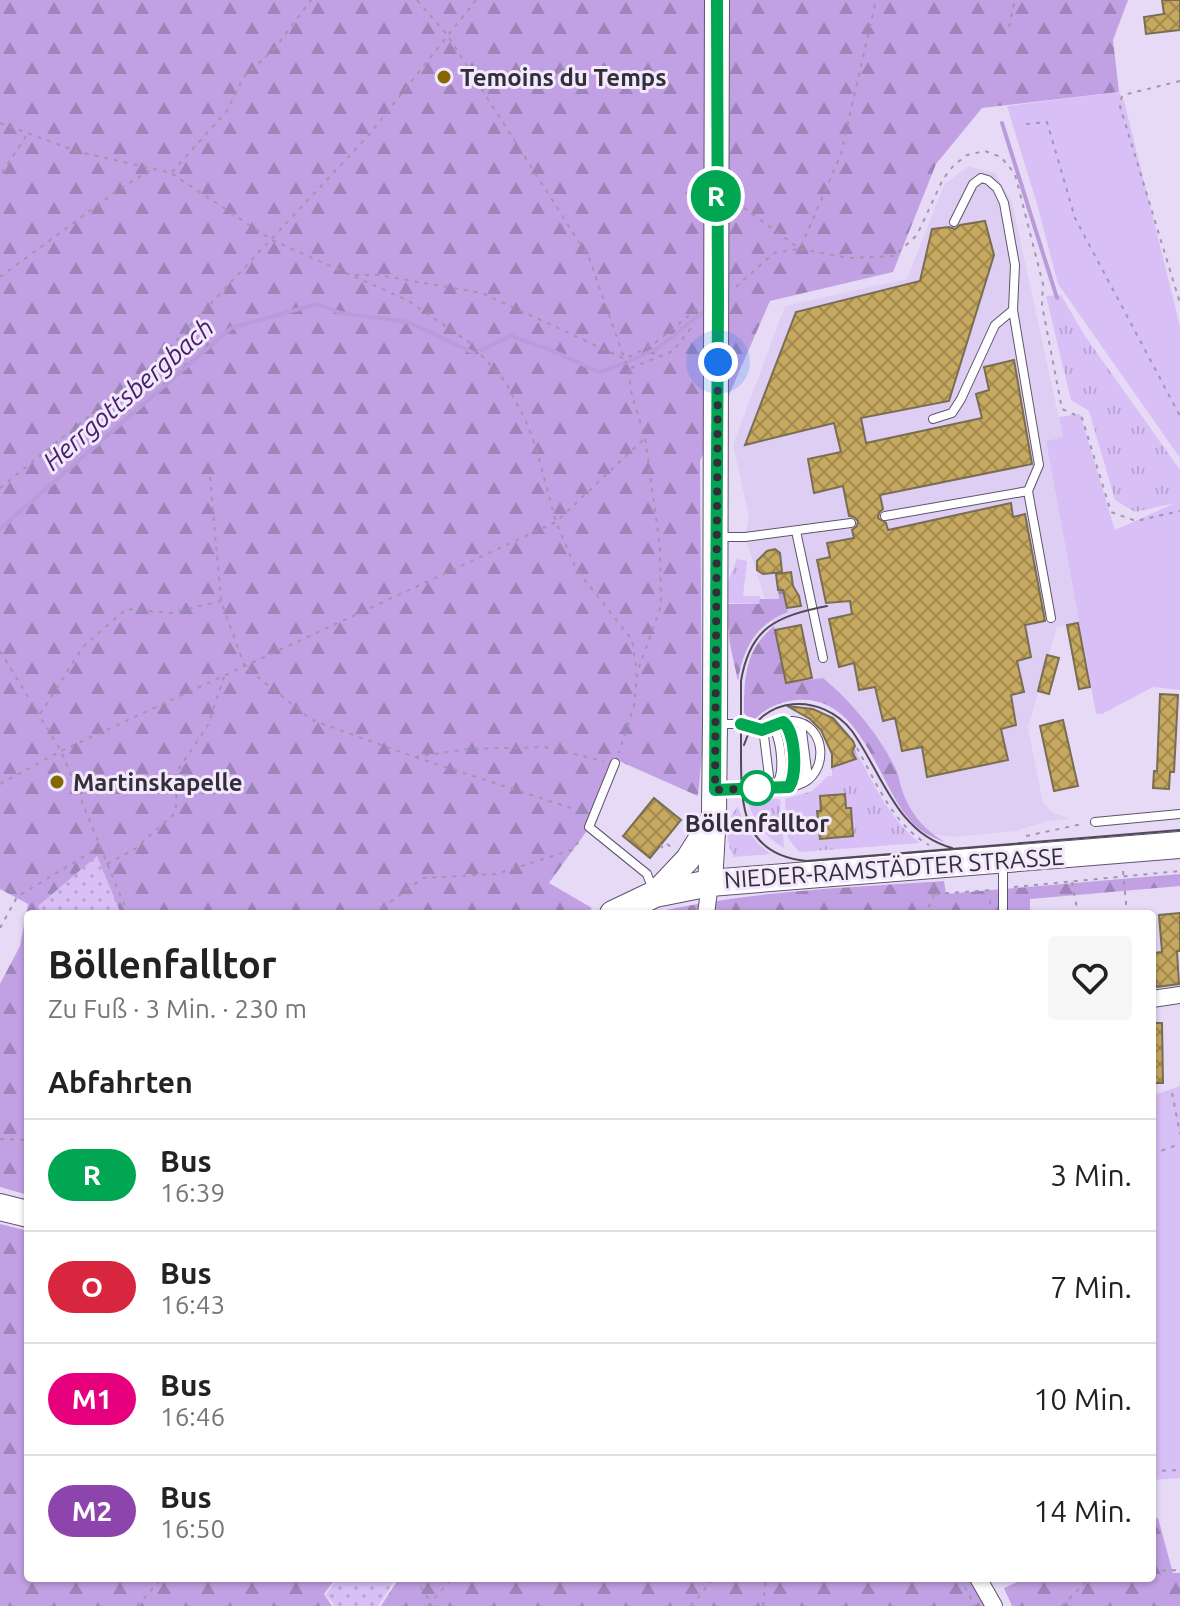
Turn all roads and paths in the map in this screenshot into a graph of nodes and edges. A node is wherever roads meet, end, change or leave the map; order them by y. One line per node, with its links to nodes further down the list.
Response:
1 (311, 0): 15 (path)
2 (417, 0): 8 (path)
3 (476, 0): 8 (path)
4 (717, 0): 16 (main road)
5 (876, 0): 19 (path)
6 (1015, 0): 7 (path)
7 (1009, 27)
8 (448, 36): 18 (path); 25 (path)
9 (1180, 81): 23 (path)
10 (0, 123): 12 (path)
11 (1026, 124): 27 (path)
12 (28, 133): 13 (path); 14 (path)
13 (154, 169): 15 (path); 21 (path)
14 (2, 173)
15 (171, 173): 18 (path)
16 (716, 187): 19 (path); 22 (main road)
17 (954, 222): 24 (lane)
18 (272, 240): 20 (path); 31 (path)
19 (800, 249): 22 (path); 33 (path)
20 (352, 275): 25 (path); 35 (path)
21 (0, 277)
22 (718, 300): 25 (path); 26 (path); 38 (main road)
23 (1180, 303)
24 (1013, 310): 28 (lane); 32 (lane)
25 (625, 359): 26 (path)
26 (628, 369): 29 (path)
27 (1180, 416)
28 (933, 419)
29 (645, 437): 35 (path); 44 (path)
30 (210, 477): 39 (path)
31 (0, 488)
32 (1028, 491): 34 (lane); 40 (lane)
33 (1180, 511)
34 (885, 516)
35 (556, 522): 43 (path); 44 (path)
36 (851, 523): 37 (lane)
37 (796, 531): 38 (lane); 42 (lane)
38 (716, 537): 49 (main road)
39 (221, 601): 43 (path); 46 (path)
40 (1051, 618)
41 (0, 651): 46 (path)
42 (823, 658)
43 (245, 667): 45 (path); 54 (path)
44 (637, 673): 55 (path)
45 (224, 676): 53 (path); 75 (path)
46 (39, 715): 53 (path)
47 (783, 722): 48 (lane); 50 (lane); 58 (lane)
48 (801, 723): 56 (lane); 56 (lane)
49 (715, 724): 51 (lane); 61 (main road)
50 (769, 728): 51 (lane); 60 (lane)
51 (756, 730): 59 (lane)
52 (857, 748): 72 (path)
53 (61, 751): 57 (path); 70 (path)
54 (415, 757): 55 (path); 64 (path)
55 (615, 763): 64 (lane)
56 (805, 782): 58 (lane)
57 (0, 784)
58 (789, 787): 60 (lane)
59 (756, 788): 60 (lane); 61 (lane)
60 (774, 788)
61 (715, 790): 62 (main road)
62 (714, 814): 78 (main road); 80 (main road)
63 (1180, 814): 65 (lane)
64 (593, 815): 66 (lane)
65 (1095, 822): 67 (path)
66 (589, 827): 80 (lane); 83 (path)
67 (1020, 837)
68 (660, 845): 71 (path)
69 (1180, 845): 74 (main road, NIEDER-RAMSTÄDTER STRASSE)
70 (100, 846): 75 (path); 91 (path)
71 (672, 848)
72 (930, 856): 73 (main road, NIEDER-RAMSTÄDTER STRASSE); 78 (main road, NIEDER-RAMSTÄDTER STRASSE); 81 (path)
73 (1002, 860): 74 (main road, NIEDER-RAMSTÄDTER STRASSE); 79 (lane)
74 (1122, 863): 76 (path); 77 (path); 90 (path)
75 (107, 864): 82 (path)
76 (1180, 871)
77 (1072, 881): 79 (path); 89 (path)
78 (710, 883): 80 (main road, NIEDER-RAMSTÄDTER STRASSE); 85 (street)
79 (1003, 888): 88 (lane)
80 (655, 894): 84 (main road, NIEDER-RAMSTÄDTER STRASSE)
81 (935, 894): 86 (path); 87 (path)
82 (126, 910)
83 (379, 910)
84 (621, 910)
85 (707, 910)
86 (925, 910)
87 (988, 910)
88 (1003, 910)
89 (1077, 910)
90 (1127, 910)
91 (0, 928)
92 (1180, 995): 93 (street)
93 (1156, 998)
94 (1172, 1093): 95 (path)
95 (1180, 1134)
96 (0, 1139): 97 (path)
97 (24, 1140)
98 (1180, 1144): 99 (path)
99 (1156, 1153)
100 (0, 1207): 101 (main road)
101 (24, 1213)
102 (1180, 1470): 103 (path)
103 (1156, 1471)
104 (1180, 1570): 105 (path)
105 (1156, 1571)
106 (158, 1582): 115 (path)
107 (418, 1582): 114 (path)
108 (449, 1582): 114 (path)
109 (711, 1582): 116 (path)
110 (766, 1582): 117 (path)
111 (962, 1582): 118 (path)
112 (980, 1582): 119 (street)
113 (1086, 1582): 120 (path)
114 (430, 1605)
115 (137, 1606)
116 (691, 1606)
117 (763, 1606)
118 (975, 1606)
119 (994, 1606)
120 (1062, 1606)

